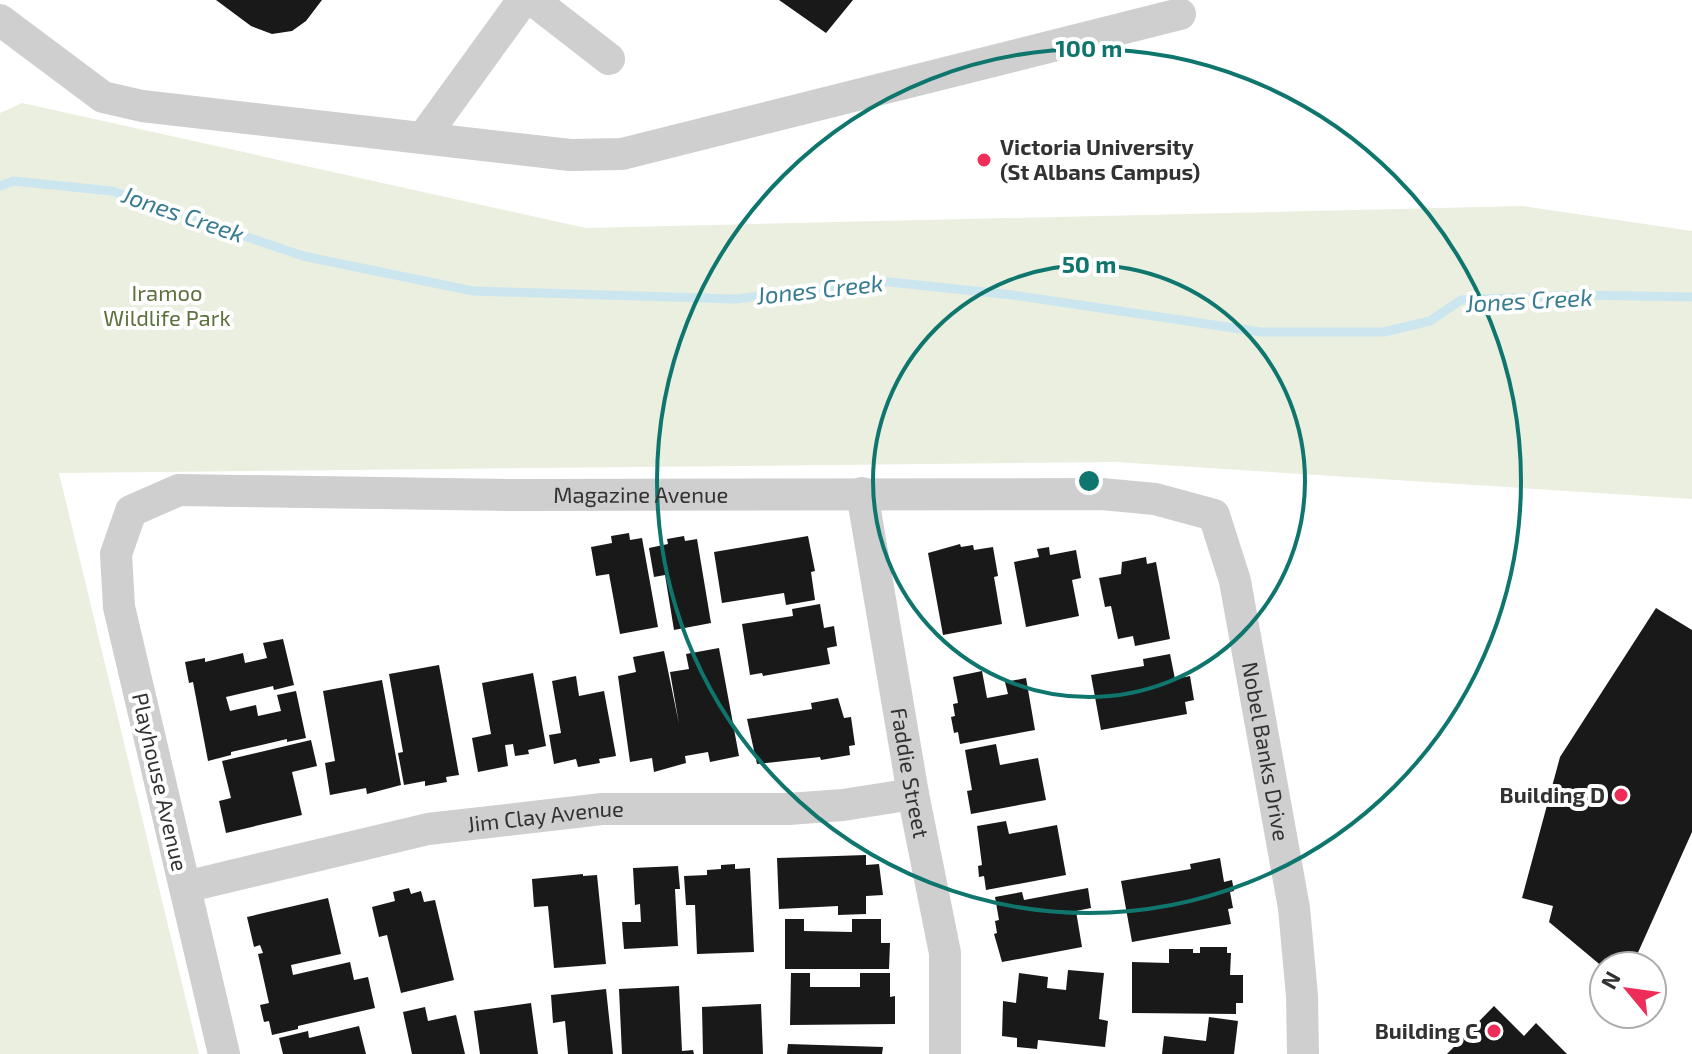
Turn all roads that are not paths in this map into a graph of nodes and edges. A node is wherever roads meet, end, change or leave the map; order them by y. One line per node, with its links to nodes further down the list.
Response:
1 (523, 0): 6 (street)
2 (533, 0): 5 (street)
3 (1180, 14): 6 (street)
4 (0, 20): 6 (street)
5 (609, 59)
6 (423, 138)
7 (862, 493): 8 (street, Magazine Avenue); 9 (street, Magazine Avenue); 10 (street, Faddie Street)
8 (1155, 499): 14 (street, Nobel Banks Drive)
9 (131, 511): 11 (street, Playhouse Avenue)
10 (913, 794): 11 (street, Jim Clay Avenue); 13 (street, Faddie Street)
11 (185, 887): 12 (street, Playhouse Avenue)
12 (224, 1054)
13 (945, 1054)
14 (1303, 1054)

